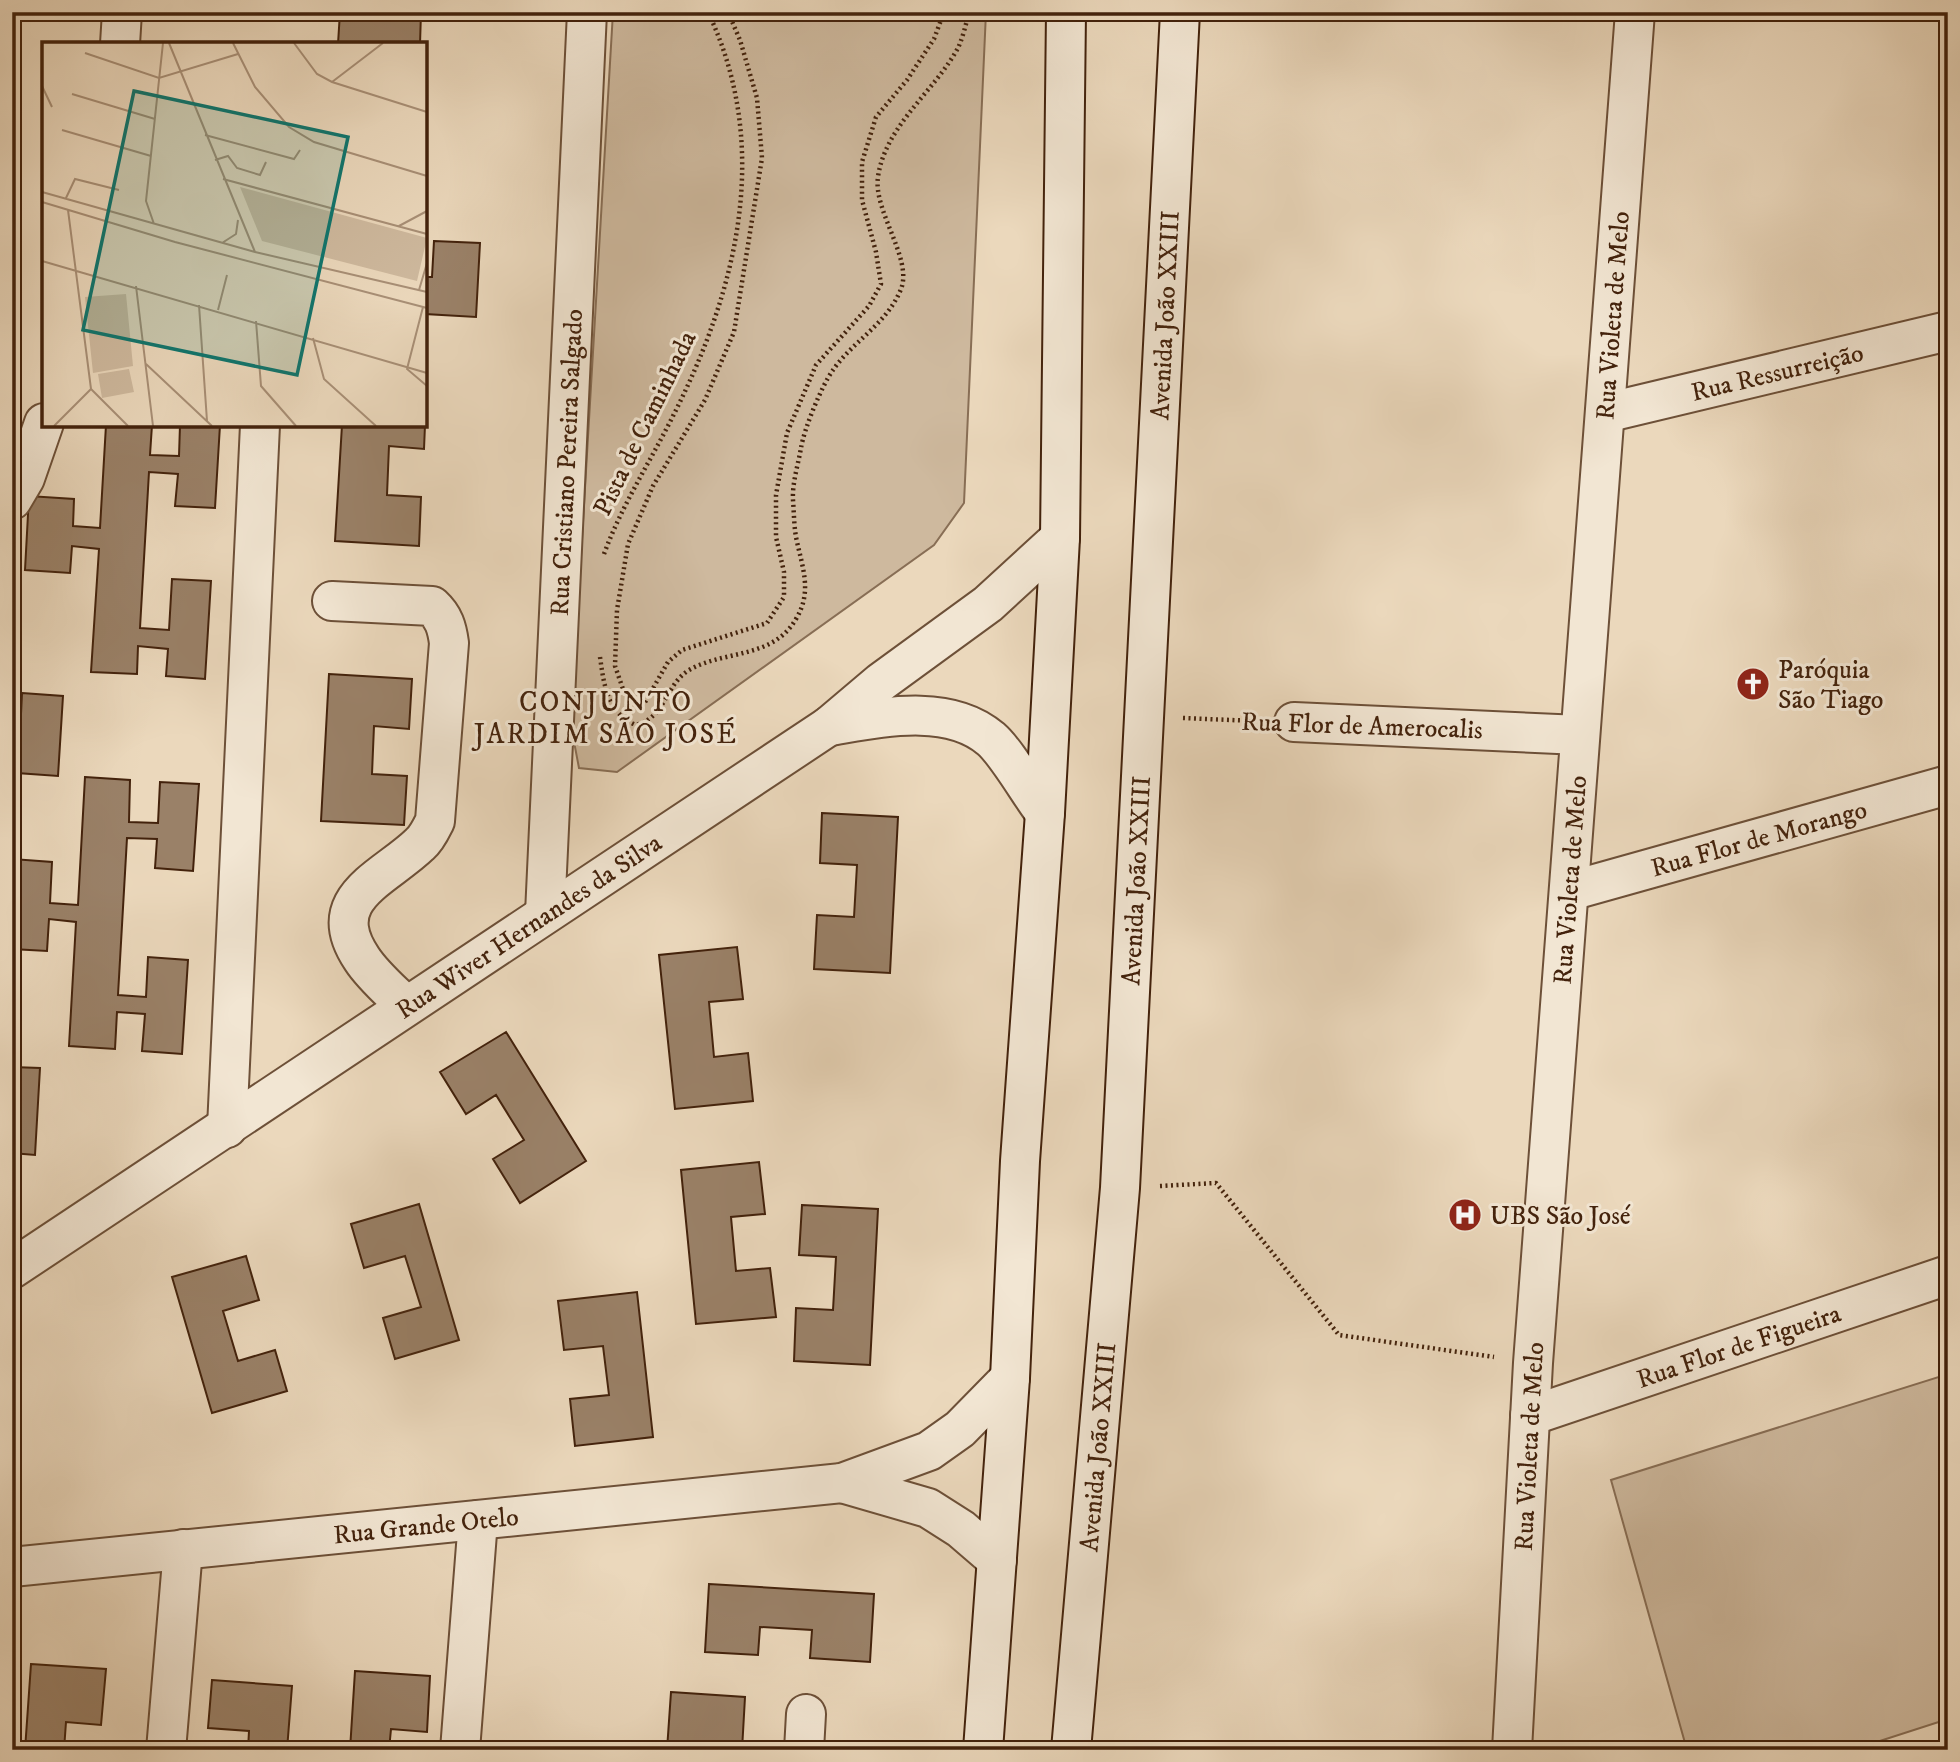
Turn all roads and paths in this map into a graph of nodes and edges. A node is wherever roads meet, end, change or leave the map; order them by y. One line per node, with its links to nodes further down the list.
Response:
1 (122, 12): 10 (street)
2 (587, 12): 27 (street, Rua Cristiano Pereira Salgado)
3 (708, 12): 17 (path, Pista de Caminhada)
4 (728, 12): 5 (path)
5 (944, 12)
6 (969, 12): 19 (path)
7 (1066, 12): 16 (street)
8 (1181, 12): 20 (street, Avenida João XXIII)
9 (1635, 12): 12 (street, Rua Violeta de Melo)
10 (120, 42)
11 (1948, 331): 12 (street, Rua Ressurreição)
12 (1605, 413): 23 (street, Rua Violeta de Melo)
13 (43, 427): 15 (street)
14 (260, 427): 29 (street)
15 (12, 500)
16 (1060, 538): 22 (street, Rua Wiver Hernandes da Silva); 25 (street)
17 (603, 565)
18 (332, 601): 28 (street)
19 (599, 645)
20 (1145, 716): 21 (path, Rua Flor de Amerocalis); 30 (street, Avenida João XXIII)
21 (1294, 722): 23 (street, Rua Flor de Amerocalis)
22 (829, 726): 25 (street, Rua Wiver Hernandes da Silva); 27 (street, Rua Wiver Hernandes da Silva)
23 (1580, 734): 26 (street, Rua Violeta de Melo)
24 (1948, 785): 26 (street, Rua Flor de Morango)
25 (1045, 813): 34 (street)
26 (1570, 891): 33 (street, Rua Violeta de Melo)
27 (545, 914): 28 (street, Rua Wiver Hernandes da Silva)
28 (406, 1006): 29 (street, Rua Wiver Hernandes da Silva)
29 (227, 1128): 31 (street, Rua Wiver Hernandes da Silva)
30 (1120, 1188): 33 (path); 44 (street, Avenida João XXIII)
31 (12, 1269)
32 (1948, 1275): 35 (street, Rua Flor de Figueira)
33 (1532, 1363): 35 (street, Rua Violeta de Melo)
34 (1010, 1378): 36 (street, Rua Grande Otelo); 39 (street)
35 (1530, 1416): 45 (street, Rua Violeta de Melo)
36 (842, 1483): 37 (street, Rua Grande Otelo); 39 (street, Rua Grande Otelo)
37 (478, 1520): 38 (street, Rua Grande Otelo); 42 (street)
38 (183, 1549): 40 (street, Rua Grande Otelo); 41 (street)
39 (997, 1560): 43 (street)
40 (12, 1567)
41 (166, 1750)
42 (460, 1750)
43 (983, 1750)
44 (1071, 1750)
45 (1511, 1750)

